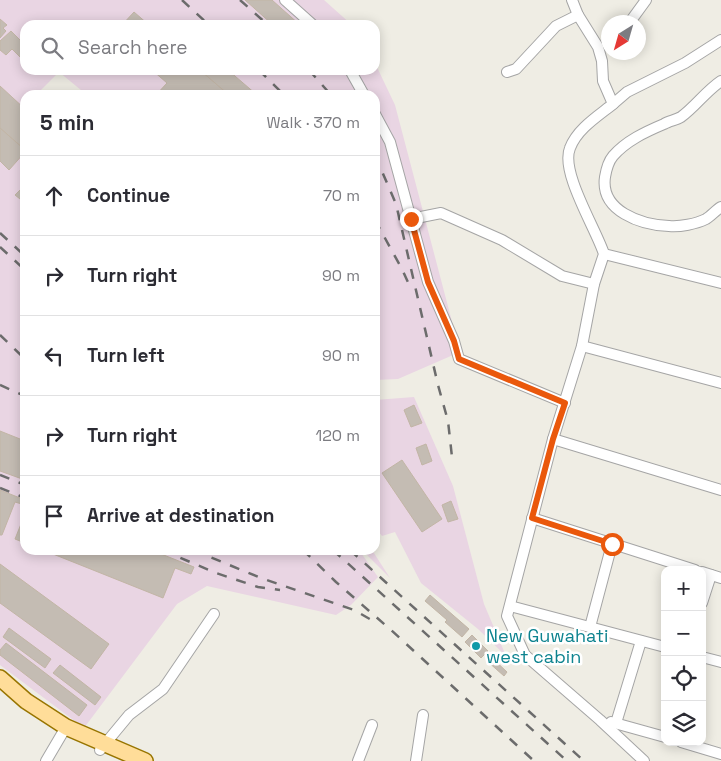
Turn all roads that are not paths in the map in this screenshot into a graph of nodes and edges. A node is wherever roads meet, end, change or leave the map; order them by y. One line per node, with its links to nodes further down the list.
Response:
1 (285, 0): 6 (street)
2 (572, 0): 4 (street)
3 (646, 0): 5 (street)
4 (578, 15): 8 (street); 9 (street)
5 (635, 15)
6 (307, 20)
7 (721, 40): 13 (street)
8 (602, 61): 13 (street)
9 (508, 72)
10 (353, 75): 12 (street)
11 (721, 81): 15 (street)
12 (361, 90)
13 (613, 104): 17 (street)
14 (380, 123): 16 (street)
15 (721, 207)
16 (411, 219): 19 (street); 22 (street)
17 (604, 254): 18 (street); 19 (street)
18 (721, 283)
19 (594, 284): 20 (street)
20 (582, 346): 21 (street); 22 (street)
21 (721, 383)
22 (565, 403): 23 (street)
23 (553, 439): 24 (street); 25 (street)
24 (721, 490)
25 (532, 518): 26 (street); 30 (street)
26 (612, 544): 27 (street); 32 (street)
27 (682, 566)
28 (711, 575): 29 (street)
29 (706, 591)
30 (510, 606): 32 (street); 40 (street)
31 (214, 614): 46 (street)
32 (590, 627): 33 (street)
33 (641, 641): 34 (street); 41 (street)
34 (661, 646)
35 (706, 658): 36 (street)
36 (721, 662)
37 (0, 678): 43 (main road)
38 (0, 689): 43 (main road)
39 (423, 715): 52 (street)
40 (600, 720): 41 (street); 53 (street)
41 (616, 723): 44 (street)
42 (372, 725): 51 (street)
43 (64, 730): 46 (main road); 48 (street)
44 (661, 736)
45 (694, 746): 47 (street)
46 (102, 747): 49 (main road); 50 (main road)
47 (721, 754)
48 (46, 761)
49 (126, 761)
50 (145, 761)
51 (358, 761)
52 (416, 761)
53 (644, 761)

